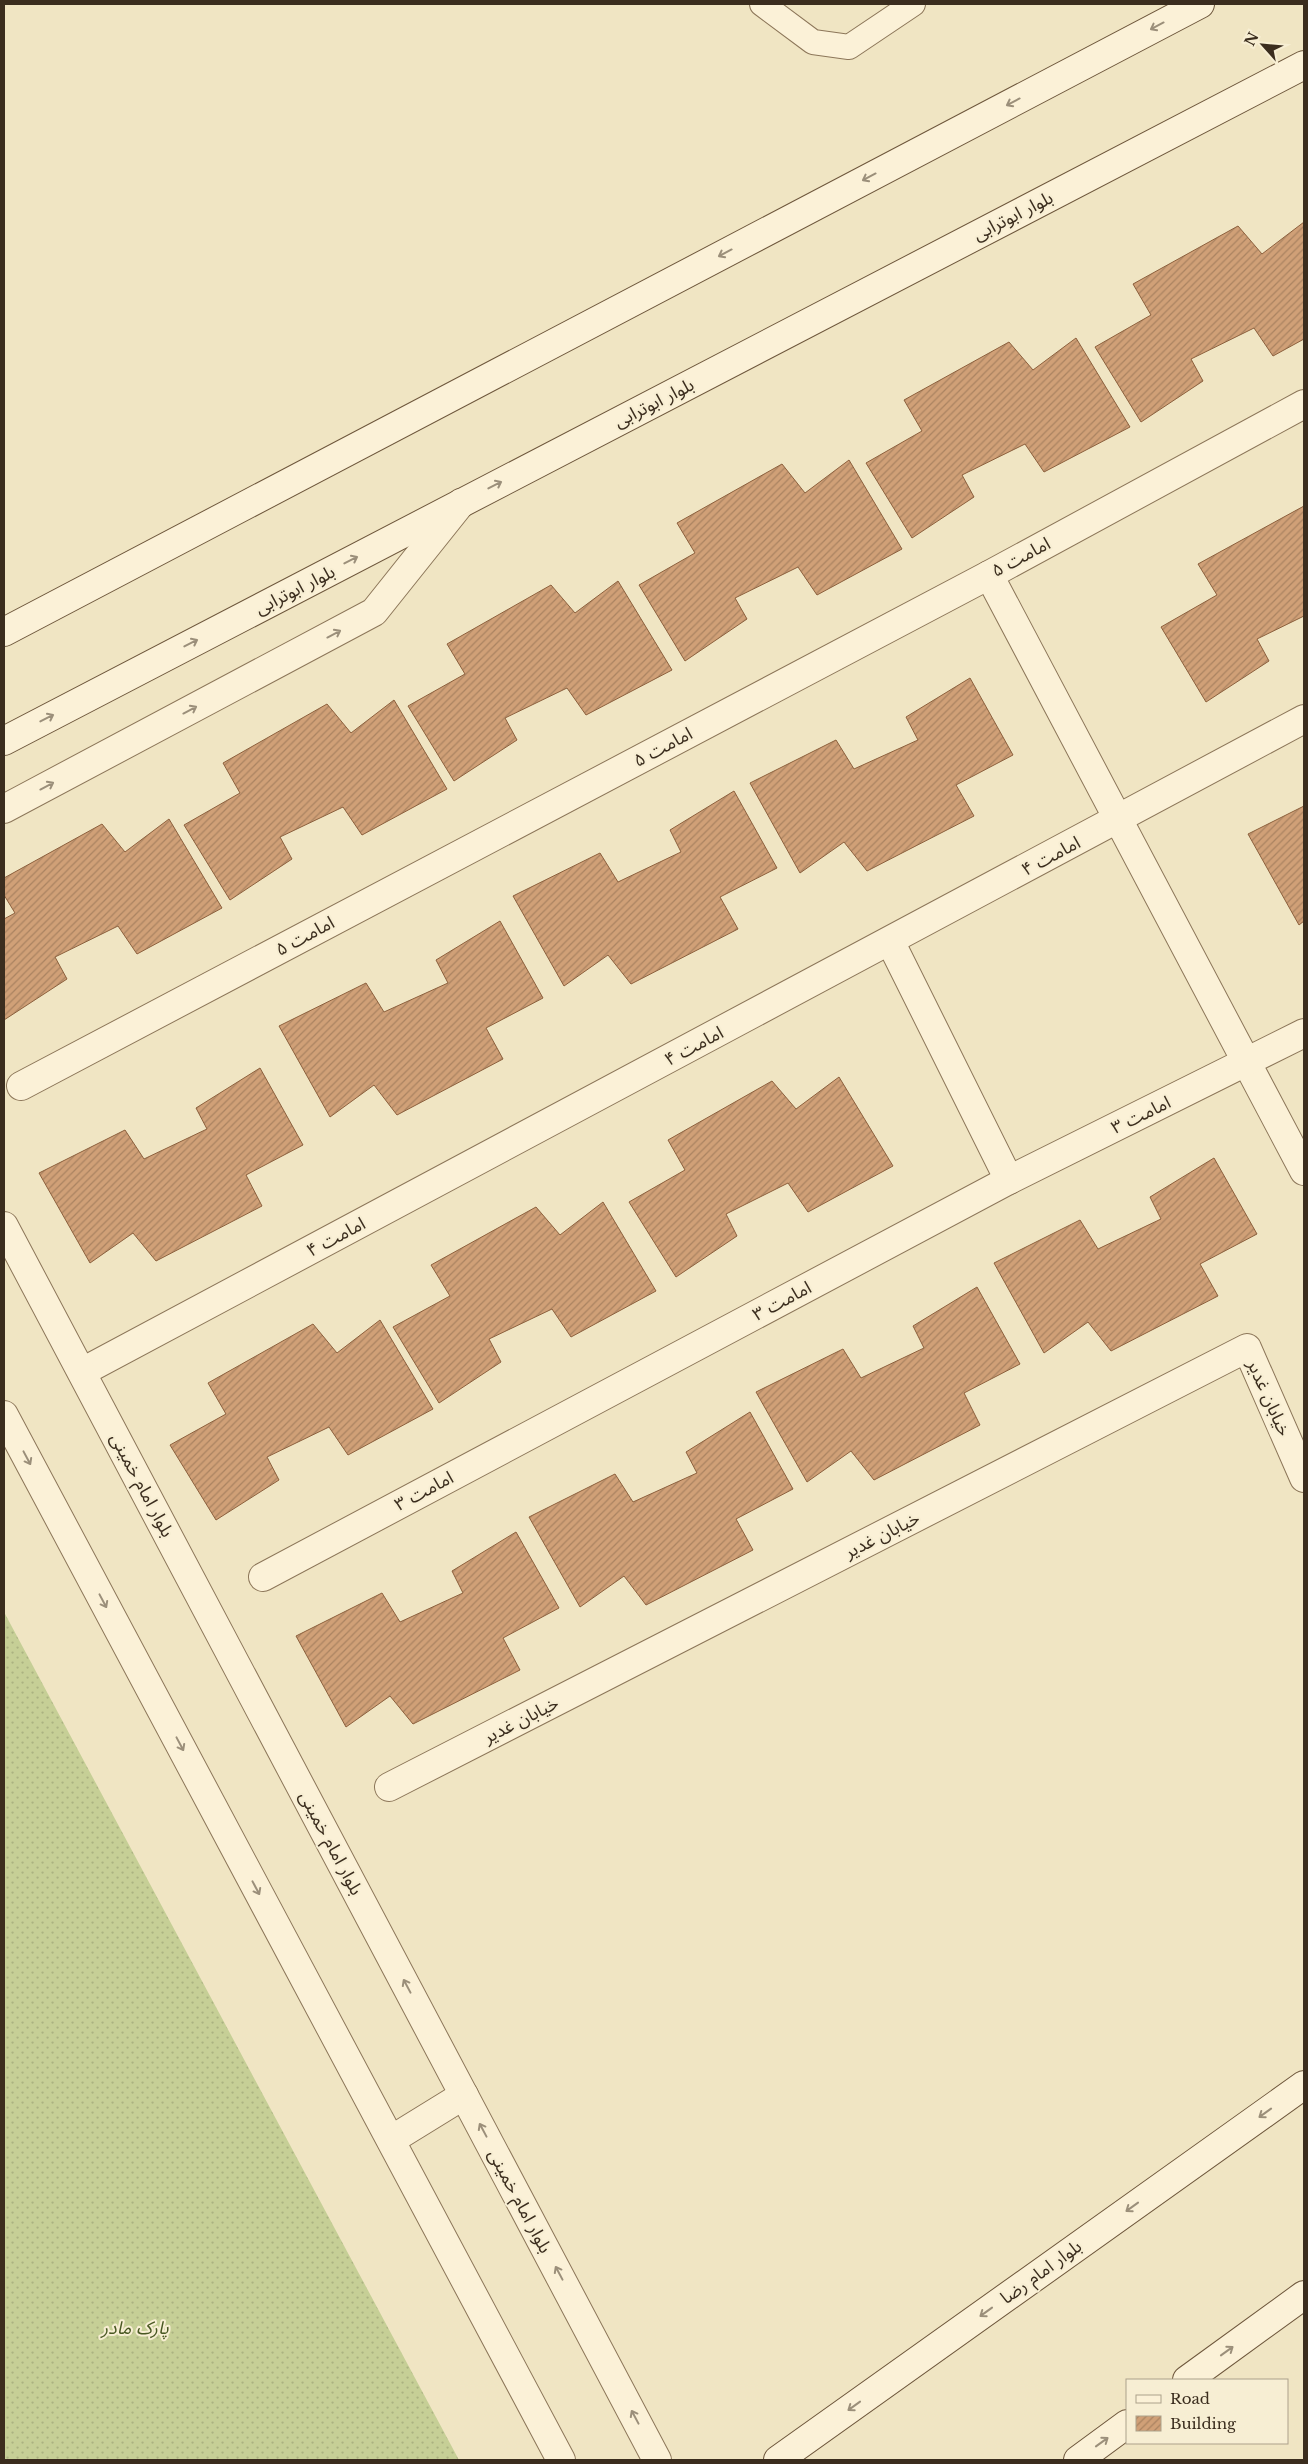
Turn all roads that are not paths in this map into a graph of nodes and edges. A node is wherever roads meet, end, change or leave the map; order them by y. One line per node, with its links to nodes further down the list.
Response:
1 (762, 4): 2 (lane)
2 (913, 4)
3 (1200, 4): 8 (street, one-way to 8)
4 (1304, 65): 6 (street, بلوار ابوترابی, one-way to 4)
5 (1304, 404): 7 (street, امامت ۵)
6 (461, 503): 10 (street, بلوار ابوترابی, one-way to 6); 11 (street, one-way to 6)
7 (988, 575): 12 (street); 16 (street, امامت ۵)
8 (4, 632)
9 (1304, 719): 12 (street, امامت ۴)
10 (4, 741)
11 (4, 809)
12 (1118, 820): 13 (street, امامت ۴); 15 (street)
13 (890, 941): 18 (street); 20 (street, امامت ۴)
14 (1304, 1033): 15 (street, امامت ۳)
15 (1247, 1063): 17 (street); 18 (street, امامت ۳)
16 (21, 1086)
17 (1304, 1171)
18 (1009, 1180): 23 (street, امامت ۳)
19 (4, 1226): 20 (street, بلوار امام خمینی)
20 (82, 1372): 26 (street, بلوار امام خمینی, one-way to 20)
21 (4, 1415): 27 (street, one-way to 27)
22 (1304, 1478): 24 (street, خیابان غدیر)
23 (263, 1577)
24 (389, 1787)
25 (1304, 2084): 33 (street, بلوار امام رضا, one-way to 33)
26 (464, 2095): 27 (street); 32 (street, بلوار امام خمینی, one-way to 26)
27 (391, 2140): 31 (street)
28 (1304, 2295): 29 (street, one-way to 28)
29 (1188, 2379)
30 (1126, 2425): 34 (street, one-way to 30)
31 (561, 2460)
32 (657, 2460)
33 (778, 2460)
34 (1078, 2460)

